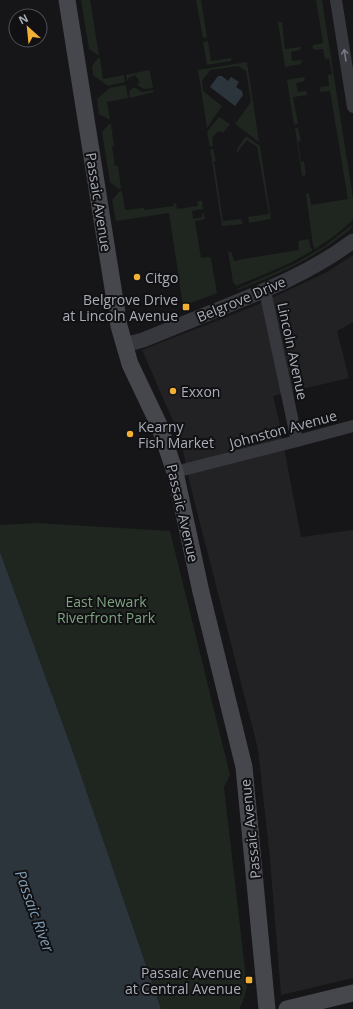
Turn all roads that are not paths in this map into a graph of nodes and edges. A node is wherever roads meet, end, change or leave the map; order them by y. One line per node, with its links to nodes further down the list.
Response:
1 (67, 0): 6 (main road, Passaic Avenue)
2 (336, 0): 3 (street, one-way to 2)
3 (353, 107)
4 (353, 241): 5 (street, Belgrove Drive)
5 (265, 291): 6 (street, Belgrove Drive); 8 (street, Lincoln Avenue)
6 (124, 345): 9 (main road, Passaic Avenue)
7 (353, 426): 8 (street, Johnston Avenue)
8 (297, 442): 9 (street, Johnston Avenue)
9 (175, 472): 11 (main road, Passaic Avenue)
10 (353, 993): 12 (main road)
11 (267, 1009)
12 (287, 1009)

